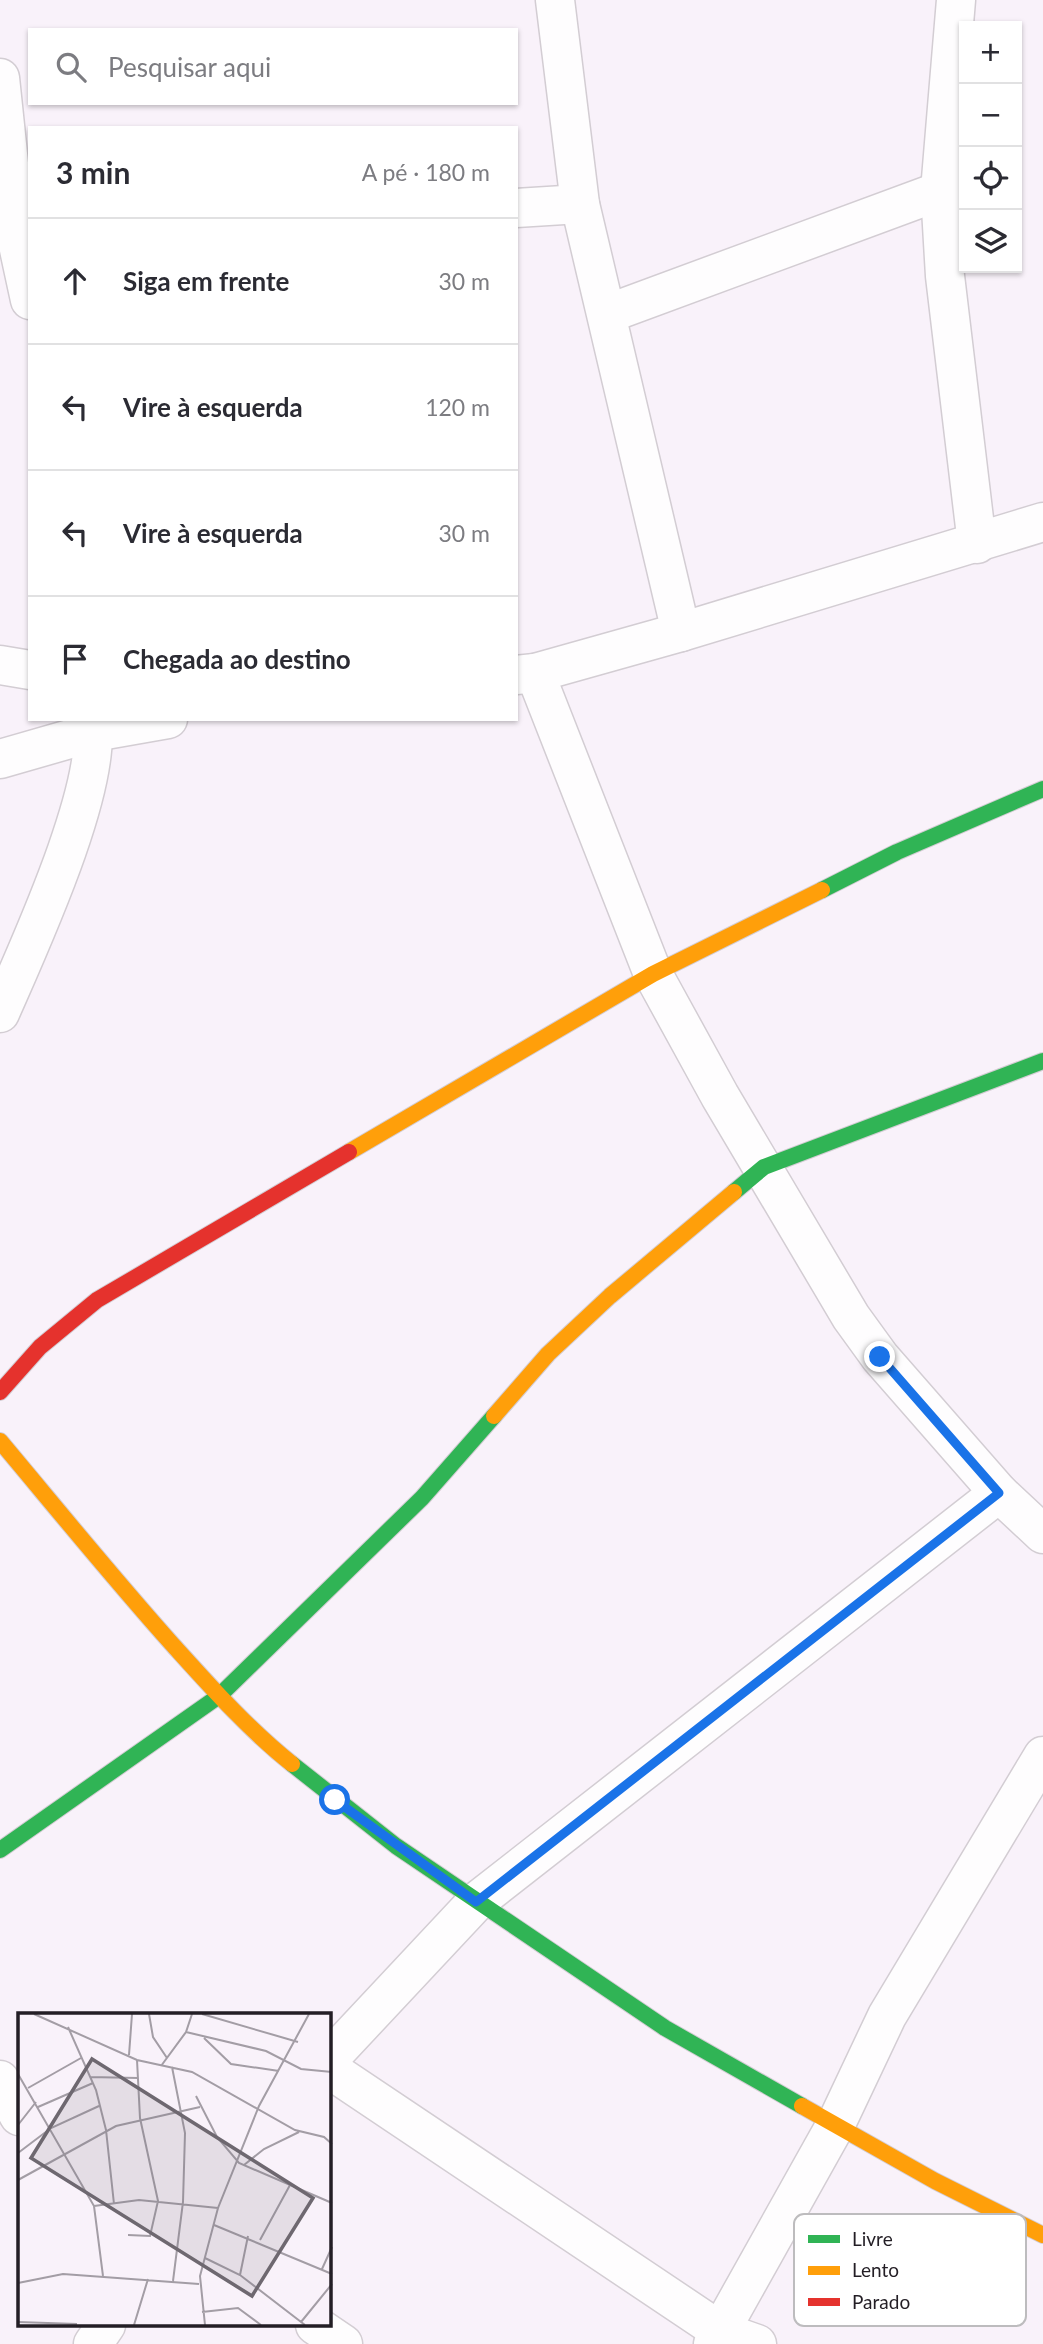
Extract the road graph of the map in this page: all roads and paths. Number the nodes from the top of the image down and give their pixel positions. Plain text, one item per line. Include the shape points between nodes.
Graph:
1 (555, 0) edge
2 (956, 0) edge
3 (0, 78) edge
4 (940, 191) junction
5 (580, 204) junction
6 (518, 208) edge
7 (23, 239) edge
8 (28, 283) edge
9 (607, 314) junction
10 (1043, 522) edge
11 (976, 544) junction
12 (681, 632) junction
13 (0, 665) edge
14 (28, 670) edge
15 (526, 674) edge
16 (147, 721) edge
17 (93, 726) edge
18 (0, 759) edge
19 (1043, 789) edge
20 (653, 974) junction
21 (0, 1013) edge
22 (1043, 1061) edge
23 (764, 1167) junction
24 (0, 1392) edge
25 (0, 1441) edge
26 (999, 1493) junction
27 (1043, 1534) edge
28 (219, 1696) junction
29 (1043, 1756) edge
30 (0, 1850) edge
31 (476, 1902) junction
32 (331, 2057) edge
33 (331, 2070) edge
34 (0, 2080) edge
35 (18, 2114) edge
36 (835, 2126) junction
37 (1003, 2214) edge
38 (1026, 2226) edge
39 (1043, 2235) edge
40 (105, 2326) edge
41 (316, 2326) edge
42 (717, 2337) edge
43 (93, 2344) edge
44 (342, 2344) edge
45 (757, 2344) edge

1 - 5 street
2 - 4 street
3 - 7 street
4 - 9 street
4 - 11 street via 945,276
5 - 6 street
5 - 9 street
7 - 8 street
9 - 12 street
10 - 11 street
11 - 12 street
12 - 15 street
13 - 14 street
15 - 20 street
16 - 17 street
17 - 18 street
17 - 21 street via 82,801 45,911
19 - 20 street via 897,852
20 - 23 street
20 - 24 street via 115,1287 70,1317 37,1347
22 - 23 street
23 - 26 street via 851,1317 880,1357
23 - 28 street via 548,1354 422,1498
25 - 28 street
26 - 27 street
26 - 31 street
28 - 30 street
28 - 31 street via 262,1740 335,1800
29 - 36 street via 887,2017
31 - 32 street
31 - 36 street via 666,2028
33 - 42 street
34 - 35 street
36 - 37 street
36 - 42 street
38 - 39 street
40 - 43 street
41 - 44 street
42 - 45 street

